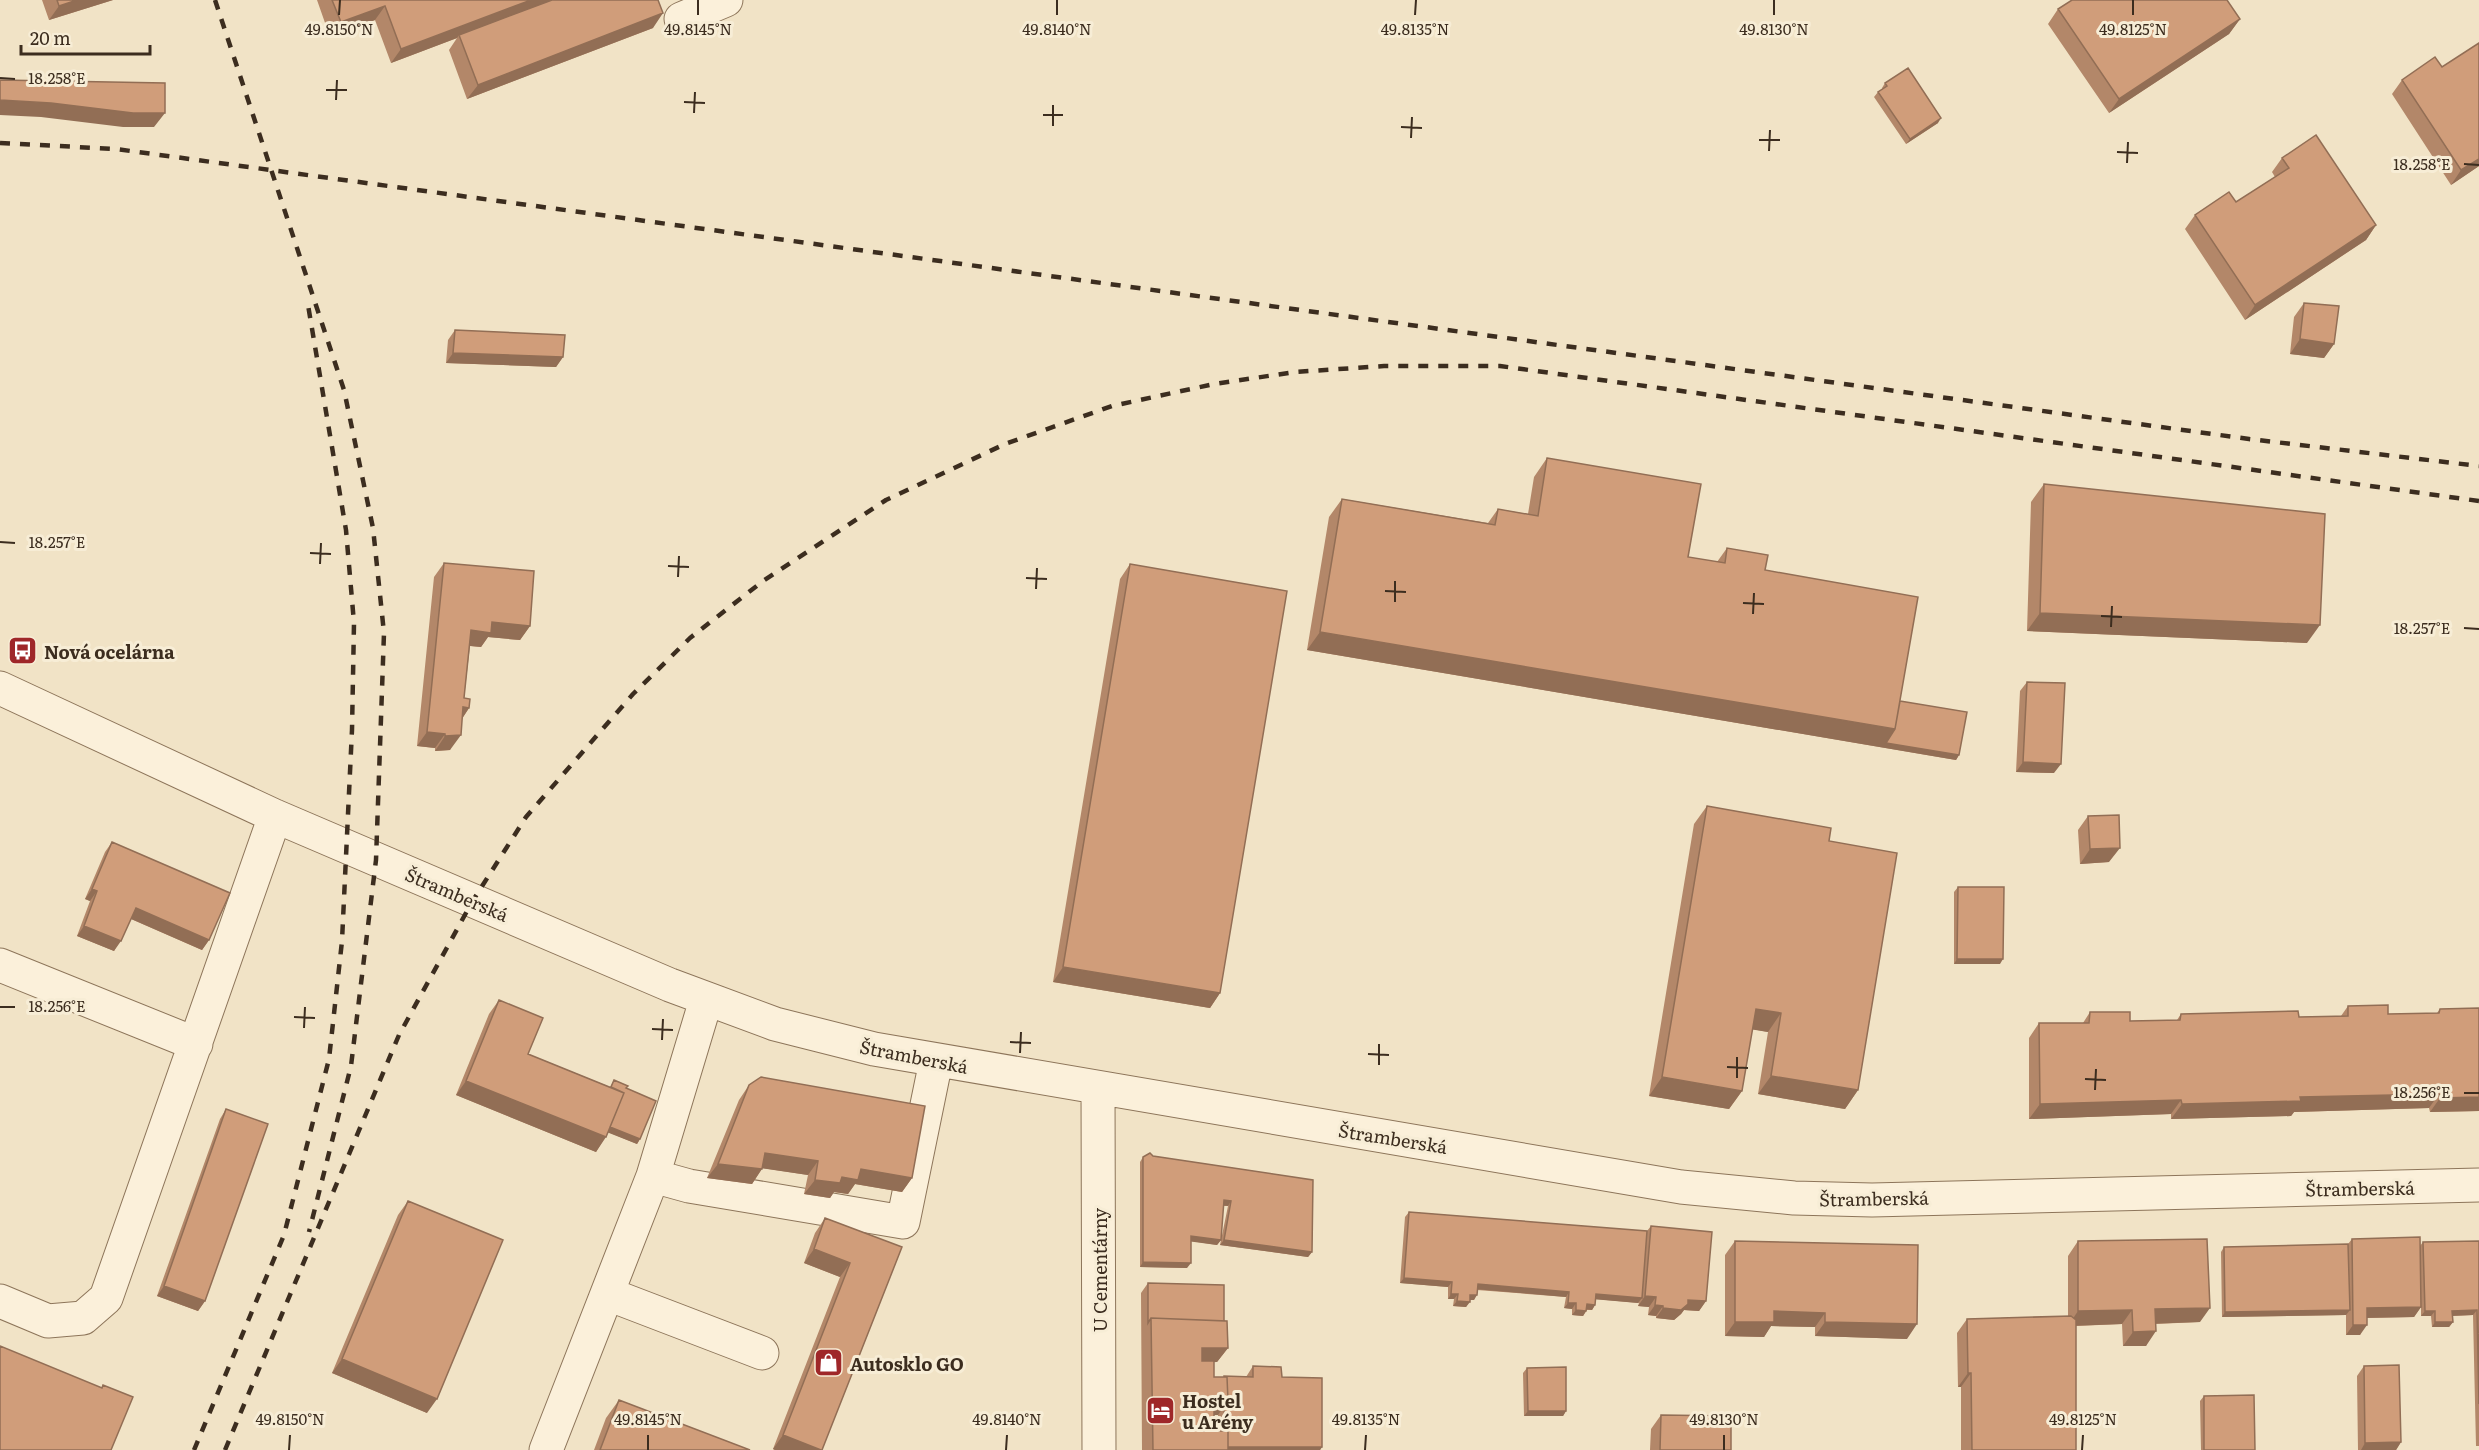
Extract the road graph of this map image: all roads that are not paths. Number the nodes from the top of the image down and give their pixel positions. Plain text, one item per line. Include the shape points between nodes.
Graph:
1 (726, 0) edge
2 (681, 19) dead end
3 (0, 688) edge
4 (275, 816) junction
5 (0, 965) edge
6 (706, 1000) junction
7 (196, 1044) junction
8 (936, 1061) junction
9 (1098, 1089) junction
10 (653, 1176) junction
11 (2479, 1185) edge
12 (608, 1294) junction
13 (0, 1301) edge
14 (762, 1353) dead end
15 (546, 1450) edge
16 (1099, 1450) edge

1 - 2 street
3 - 4 street, Štramberská
4 - 6 street, Štramberská
4 - 7 street
5 - 7 street
6 - 8 street, Štramberská via 795,1029
6 - 10 street
7 - 13 street via 106,1298 83,1318 48,1321
8 - 9 street, Štramberská
8 - 10 street via 903,1222 688,1186
9 - 11 street, Štramberská via 1681,1187 1794,1198 1872,1200
9 - 16 street, U Cementárny
10 - 12 street
12 - 14 street
12 - 15 street

